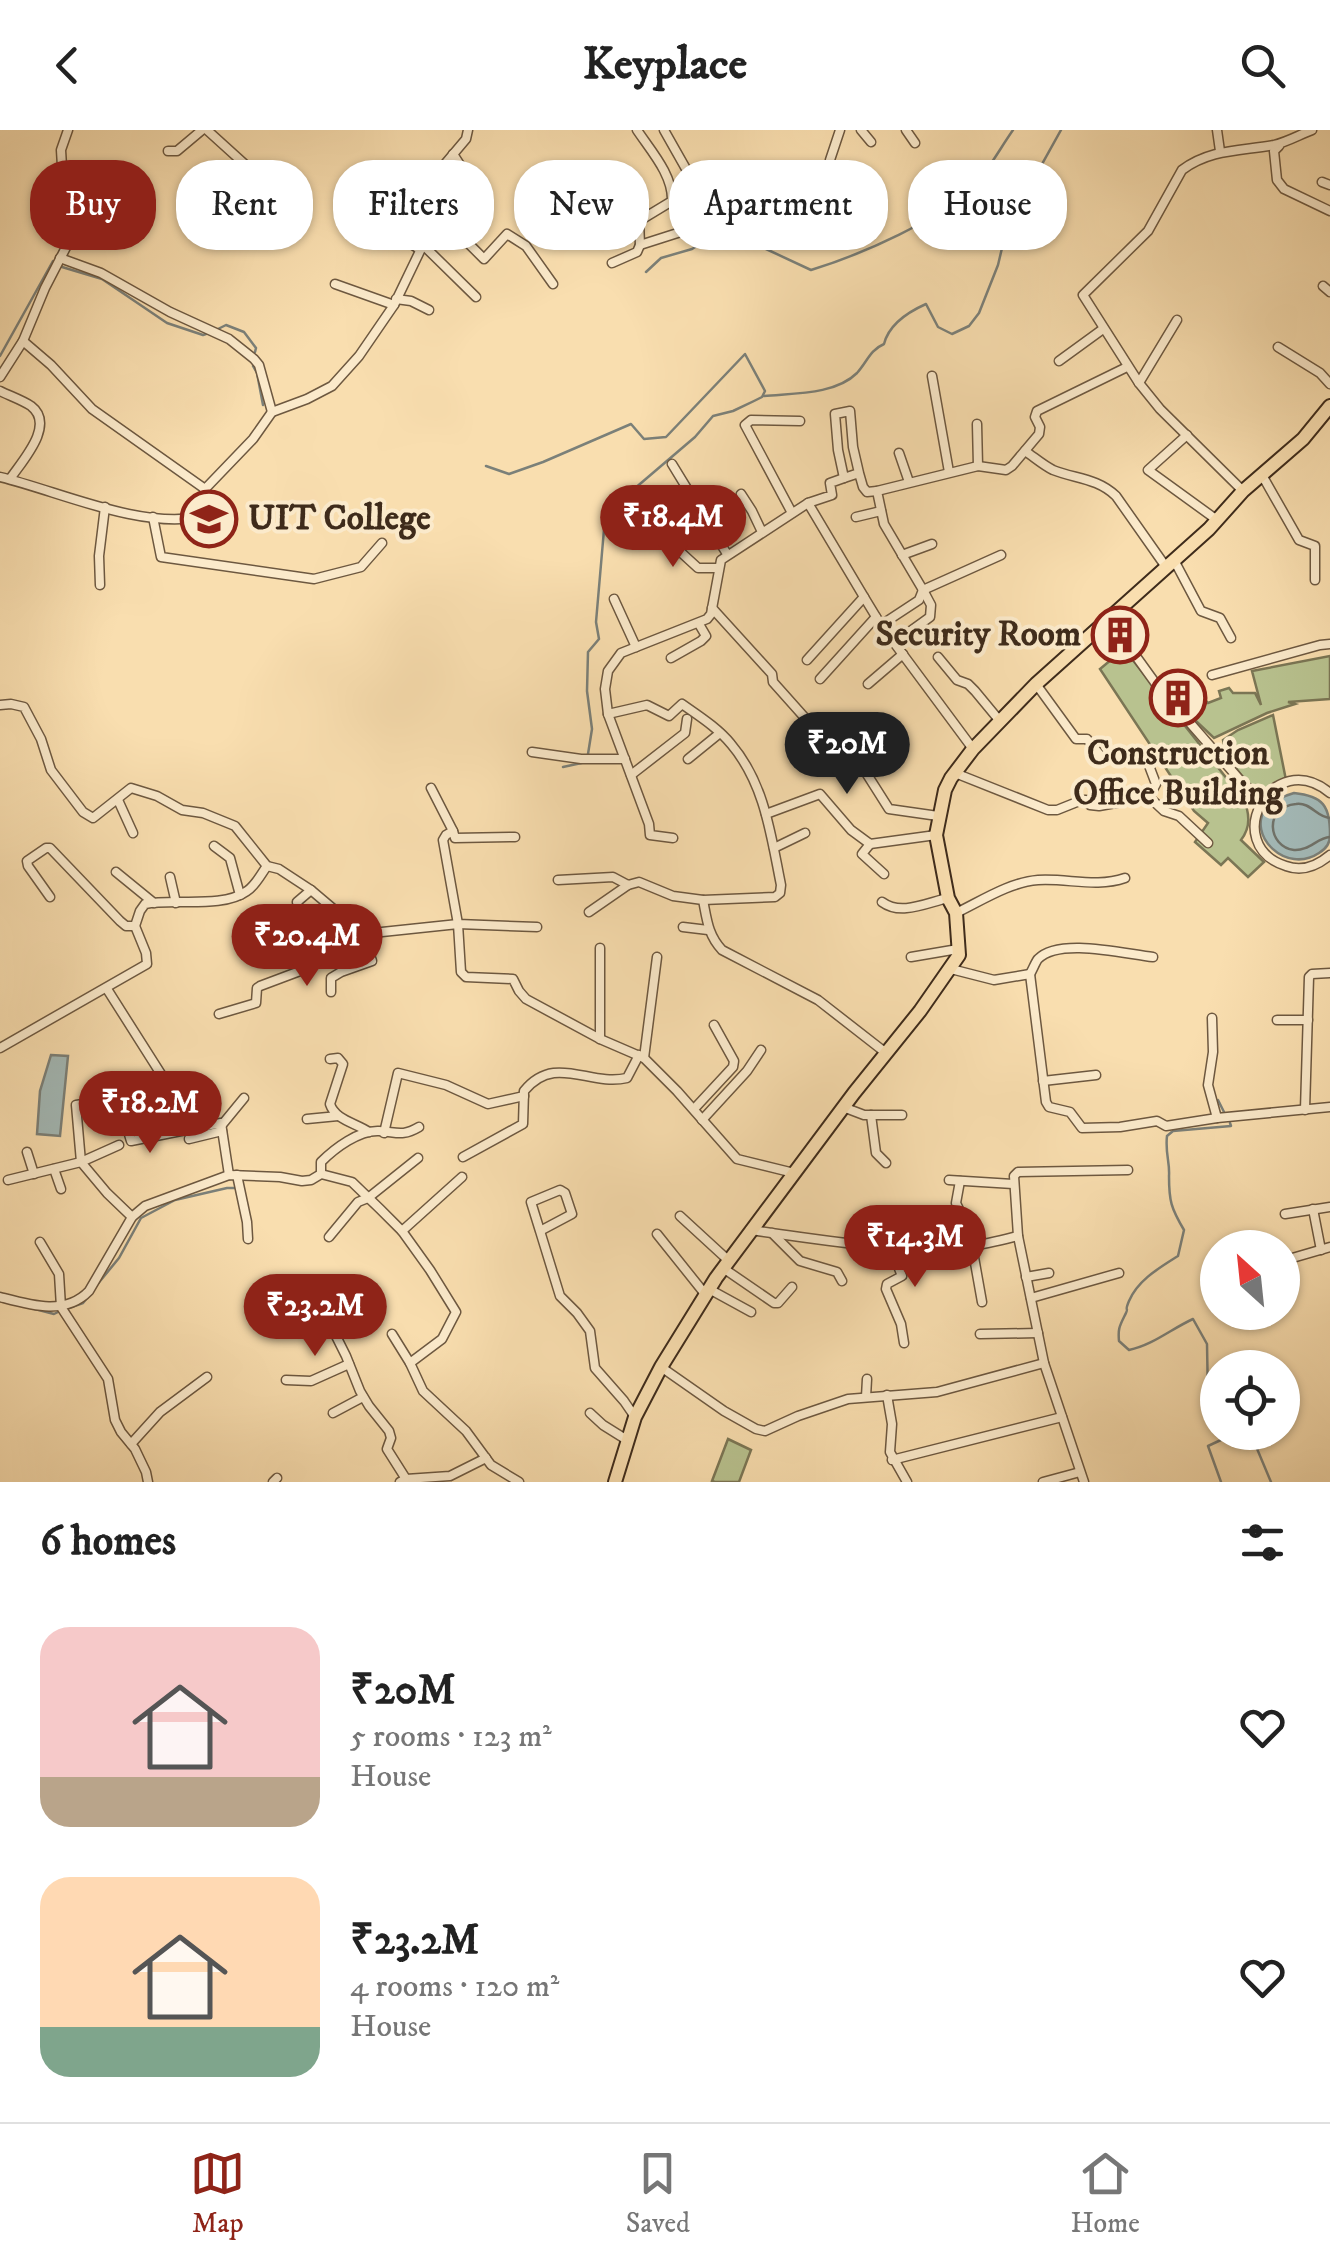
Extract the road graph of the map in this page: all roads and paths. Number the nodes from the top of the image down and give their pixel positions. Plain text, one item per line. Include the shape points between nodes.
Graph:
1 (68, 130) edge
2 (205, 130) edge
3 (637, 130) edge
4 (664, 130) edge
5 (840, 130) edge
6 (861, 130) edge
7 (906, 130) edge
8 (1216, 130) edge
9 (1312, 130) edge
10 (471, 131) edge
11 (872, 142) dead end
12 (915, 142) dead end
13 (1282, 143) junction
14 (168, 151) dead end
15 (1220, 151) junction
16 (453, 154) junction
17 (239, 160) edge
18 (448, 160) edge
19 (457, 160) edge
20 (830, 160) dead end
21 (1330, 211) edge
22 (649, 215) edge
23 (649, 242) edge
24 (419, 250) edge
25 (425, 250) edge
26 (474, 250) edge
27 (639, 250) edge
28 (60, 258) junction
29 (484, 260) junction
30 (612, 262) dead end
31 (493, 270) dead end
32 (335, 284) dead end
33 (554, 284) dead end
34 (476, 297) dead end
35 (395, 302) junction
36 (429, 310) dead end
37 (1177, 320) dead end
38 (1103, 330) junction
39 (23, 341) junction
40 (1278, 346) dead end
41 (1059, 362) dead end
42 (1127, 366) junction
43 (932, 376) dead end
44 (0, 378) edge
45 (1139, 383) junction
46 (1330, 384) edge
47 (0, 391) edge
48 (1330, 406) edge
49 (272, 412) junction
50 (800, 421) dead end
51 (977, 424) dead end
52 (1187, 435) junction
53 (1025, 450) junction
54 (899, 453) dead end
55 (672, 464) dead end
56 (978, 466) junction
57 (950, 472) junction
58 (859, 473) junction
59 (1262, 474) junction
60 (0, 476) edge
61 (844, 478) junction
62 (10, 479) junction
63 (909, 482) junction
64 (204, 488) junction
65 (877, 491) junction
66 (1243, 491) junction
67 (741, 494) dead end
68 (808, 503) junction
69 (105, 507) junction
70 (881, 511) junction
71 (792, 513) junction
72 (152, 517) junction
73 (856, 517) dead end
74 (1217, 520) junction
75 (635, 528) dead end
76 (762, 532) junction
77 (382, 543) dead end
78 (932, 544) dead end
79 (727, 554) junction
80 (902, 555) junction
81 (1001, 555) dead end
82 (1170, 564) junction
83 (718, 568) junction
84 (1315, 580) dead end
85 (100, 585) dead end
86 (923, 590) junction
87 (864, 596) junction
88 (614, 599) dead end
89 (712, 608) junction
90 (878, 621) junction
91 (1106, 621) junction
92 (699, 624) junction
93 (1231, 638) dead end
94 (894, 643) junction
95 (1330, 644) edge
96 (636, 646) junction
97 (903, 654) junction
98 (938, 657) dead end
99 (671, 658) dead end
100 (807, 660) dead end
101 (1212, 675) dead end
102 (820, 679) dead end
103 (868, 684) dead end
104 (1036, 684) junction
105 (0, 705) edge
106 (608, 714) junction
107 (669, 716) junction
108 (687, 719) junction
109 (999, 720) junction
110 (711, 726) junction
111 (720, 733) junction
112 (972, 749) junction
113 (532, 752) dead end
114 (625, 759) junction
115 (688, 759) dead end
116 (955, 773) junction
117 (631, 775) junction
118 (432, 788) dead end
119 (1330, 793) edge
120 (1149, 797) junction
121 (118, 800) junction
122 (1260, 803) junction
123 (766, 814) junction
124 (938, 816) junction
125 (454, 831) junction
126 (133, 833) dead end
127 (804, 833) dead end
128 (936, 835) junction
129 (515, 837) dead end
130 (673, 838) dead end
131 (1208, 843) dead end
132 (870, 844) junction
133 (214, 846) dead end
134 (774, 848) junction
135 (1330, 856) edge
136 (267, 866) junction
137 (116, 872) dead end
138 (884, 874) dead end
139 (170, 878) dead end
140 (1126, 878) dead end
141 (558, 880) dead end
142 (628, 885) junction
143 (311, 890) junction
144 (240, 894) junction
145 (50, 897) dead end
146 (948, 898) junction
147 (703, 900) junction
148 (154, 902) junction
149 (176, 902) junction
150 (882, 902) dead end
151 (589, 912) dead end
152 (956, 913) junction
153 (342, 916) junction
154 (458, 924) junction
155 (136, 926) junction
156 (536, 927) dead end
157 (683, 928) dead end
158 (708, 930) junction
159 (363, 934) junction
160 (304, 936) junction
161 (600, 948) dead end
162 (958, 949) junction
163 (657, 957) dead end
164 (912, 957) dead end
165 (1153, 957) dead end
166 (951, 970) junction
167 (1330, 973) edge
168 (1030, 974) junction
169 (813, 984) dead end
170 (107, 989) junction
171 (330, 992) dead end
172 (810, 996) junction
173 (219, 1014) dead end
174 (1212, 1018) dead end
175 (1276, 1020) dead end
176 (1308, 1020) junction
177 (714, 1025) dead end
178 (600, 1039) junction
179 (0, 1048) edge
180 (762, 1050) dead end
181 (886, 1053) junction
182 (641, 1057) junction
183 (330, 1059) dead end
184 (1096, 1075) dead end
185 (166, 1082) dead end
186 (1043, 1082) junction
187 (524, 1096) junction
188 (244, 1098) dead end
189 (843, 1107) junction
190 (1330, 1107) edge
191 (694, 1109) junction
192 (1304, 1110) junction
193 (902, 1115) dead end
194 (338, 1116) junction
195 (871, 1116) junction
196 (1217, 1118) junction
197 (308, 1119) dead end
198 (702, 1120) junction
199 (222, 1128) junction
200 (419, 1128) dead end
201 (369, 1132) junction
202 (384, 1133) junction
203 (189, 1139) dead end
204 (118, 1145) dead end
205 (27, 1152) dead end
206 (463, 1157) dead end
207 (418, 1158) dead end
208 (81, 1162) junction
209 (886, 1163) dead end
210 (54, 1169) junction
211 (1128, 1170) dead end
212 (34, 1174) junction
213 (322, 1174) junction
214 (794, 1174) junction
215 (233, 1175) junction
216 (462, 1177) dead end
217 (8, 1180) dead end
218 (949, 1180) dead end
219 (960, 1180) junction
220 (1013, 1184) junction
221 (62, 1189) dead end
222 (368, 1198) junction
223 (1330, 1207) edge
224 (1313, 1209) junction
225 (582, 1211) dead end
226 (572, 1214) junction
227 (1285, 1214) dead end
228 (680, 1216) dead end
229 (132, 1217) junction
230 (963, 1218) dead end
231 (750, 1230) junction
232 (402, 1231) junction
233 (540, 1231) junction
234 (772, 1233) junction
235 (657, 1234) dead end
236 (1018, 1236) junction
237 (329, 1237) dead end
238 (248, 1238) dead end
239 (40, 1242) dead end
240 (890, 1246) junction
241 (972, 1246) junction
242 (1325, 1248) edge
243 (1300, 1256) edge
244 (726, 1265) junction
245 (1049, 1273) dead end
246 (1119, 1273) dead end
247 (1026, 1277) junction
248 (842, 1281) dead end
249 (792, 1286) dead end
250 (707, 1292) junction
251 (0, 1296) edge
252 (1030, 1298) junction
253 (338, 1300) dead end
254 (982, 1302) dead end
255 (61, 1308) junction
256 (751, 1312) dead end
257 (1038, 1333) junction
258 (392, 1334) dead end
259 (980, 1334) dead end
260 (904, 1343) dead end
261 (410, 1363) junction
262 (1044, 1363) junction
263 (350, 1364) junction
264 (660, 1367) junction
265 (207, 1377) dead end
266 (867, 1379) dead end
267 (286, 1380) dead end
268 (364, 1396) junction
269 (886, 1396) junction
270 (866, 1397) junction
271 (333, 1413) dead end
272 (590, 1413) dead end
273 (635, 1417) junction
274 (1062, 1417) junction
275 (627, 1440) junction
276 (131, 1444) junction
277 (486, 1458) junction
278 (892, 1460) junction
279 (1080, 1472) junction
280 (403, 1481) edge
281 (148, 1482) edge
282 (519, 1482) edge
283 (615, 1482) edge
284 (907, 1482) edge
285 (1044, 1482) edge
286 (1084, 1482) edge

1 - 28 street via 61,150 63,183 78,219
2 - 14 street
2 - 17 street
3 - 22 street via 673,197
4 - 23 street via 694,183 692,224
5 - 20 street
6 - 11 street
7 - 12 street
8 - 15 street
9 - 13 street
10 - 16 street
13 - 15 street
13 - 21 street via 1274,151 1284,190
15 - 38 street via 1182,170 1148,231 1084,291
16 - 18 street
16 - 19 street
24 - 35 street
25 - 34 street
26 - 29 street
27 - 30 street
28 - 39 street
28 - 49 street via 230,339 259,365
29 - 31 street
29 - 33 street via 507,234 526,246
32 - 35 street
35 - 36 street
35 - 49 street via 332,386
37 - 45 street
38 - 41 street
38 - 42 street
39 - 44 street
39 - 64 street via 92,410
40 - 46 street
42 - 45 street
42 - 53 street via 1037,411 1041,431
43 - 57 street
45 - 52 street
47 - 62 street via 32,406 41,424
48 - 59 main road
49 - 64 street
50 - 71 street via 745,425
51 - 56 street
52 - 66 street
52 - 74 street via 1148,470
53 - 56 street via 1006,470
53 - 82 street via 1048,468 1108,488
54 - 63 street
55 - 79 street
56 - 57 street
57 - 63 street
58 - 61 street
58 - 61 street via 850,411 835,414
58 - 65 street via 867,492
59 - 66 main road
59 - 84 street via 1299,540 1315,546
60 - 62 street
61 - 68 street via 830,484 832,495
62 - 69 street
63 - 65 street
64 - 72 street via 199,518
65 - 70 street
66 - 74 main road
67 - 76 street
68 - 71 street
68 - 87 street
69 - 72 street
69 - 85 street
70 - 73 street
70 - 80 street
71 - 76 street
72 - 77 street via 161,557 314,579 361,567
74 - 82 main road
75 - 83 street via 662,535 698,568
76 - 79 street
78 - 80 street
79 - 83 street
80 - 86 street
81 - 86 street
82 - 91 main road
82 - 93 street via 1201,611 1220,618
83 - 89 street
86 - 90 street via 919,600
86 - 94 street via 930,617
87 - 90 street
87 - 100 street
88 - 96 street
89 - 92 street
89 - 124 street via 814,728 838,737 856,757 890,809
90 - 94 street
90 - 102 street
91 - 104 main road
91 - 122 street
92 - 96 street
92 - 99 street via 706,636
94 - 97 street
95 - 101 street
96 - 106 street via 608,671
97 - 103 street
97 - 112 street
98 - 109 street
104 - 109 main road
104 - 120 street via 1076,739 1087,739 1104,760 1145,754 1156,784
105 - 121 street via 24,708 52,770 83,812 94,818
106 - 107 street via 647,705
106 - 114 street
107 - 108 street
107 - 110 street via 682,704
108 - 110 street
108 - 117 street via 685,734
109 - 112 main road
110 - 111 street
111 - 115 street
111 - 123 street via 754,777
112 - 116 main road
113 - 114 street
114 - 117 street
116 - 120 street via 1048,810 1082,800 1100,806
116 - 124 main road
117 - 130 street via 650,835
118 - 125 street
119 - 122 street via 1311,782 1288,782
120 - 131 street
121 - 126 street
121 - 136 street via 131,788 235,826
122 - 135 street via 1254,827 1272,860 1295,868
123 - 132 street via 820,794
123 - 134 street
124 - 128 main road
125 - 129 street via 456,838
125 - 154 street via 442,840
127 - 134 street
128 - 132 street
128 - 146 main road
132 - 138 street via 862,854
133 - 144 street via 230,858
134 - 147 street via 780,893 775,897
136 - 143 street
136 - 144 street
137 - 148 street
139 - 149 street
140 - 152 street via 1087,884 1036,880
141 - 142 street via 613,877
142 - 147 street via 639,882
142 - 151 street
143 - 153 street
143 - 160 street via 297,902
144 - 149 street
145 - 155 street via 28,866 46,848 126,926
146 - 150 street via 892,909
146 - 152 main road
147 - 158 street
148 - 149 street
148 - 155 street via 140,911
152 - 162 main road
153 - 159 street
153 - 160 street
154 - 156 street
154 - 159 street
154 - 178 street via 466,977 513,979 526,999
155 - 170 street via 147,964
157 - 158 street
158 - 172 street via 722,950
159 - 171 street via 372,961 331,978
160 - 173 street via 308,968 260,986 256,1003
161 - 178 street
162 - 164 street
162 - 166 main road
163 - 182 street
165 - 168 street via 1070,946 1037,960
166 - 168 street via 994,980
166 - 181 main road
167 - 176 street via 1310,975
168 - 186 street
169 - 172 street
170 - 179 street
170 - 185 street
172 - 181 street
174 - 196 street via 1208,1085
175 - 176 street
176 - 192 street
177 - 191 street via 734,1062
178 - 182 street
180 - 198 street
181 - 189 main road
182 - 187 street via 626,1078 556,1072 534,1080
182 - 191 street
183 - 194 street via 343,1064 330,1104
184 - 186 street
186 - 196 street via 1046,1102 1070,1112 1082,1128
187 - 202 street via 488,1104 398,1073
187 - 206 street via 523,1124
188 - 199 street
189 - 195 street
189 - 214 main road
190 - 192 street
191 - 198 street
192 - 196 street
193 - 195 street
194 - 197 street
194 - 201 street
195 - 209 street via 876,1153
198 - 214 street via 737,1159
199 - 203 street
199 - 208 street via 219,1123 131,1140 125,1122 113,1119 104,1100 76,1105
199 - 215 street
200 - 202 street
201 - 202 street
201 - 213 street via 331,1152
204 - 208 street
205 - 212 street
207 - 222 street
208 - 210 street
208 - 229 street
210 - 212 street
210 - 221 street
211 - 220 street via 1018,1172
212 - 217 street
213 - 215 street via 312,1180
213 - 222 street via 352,1182
214 - 231 main road
215 - 229 street via 145,1206
215 - 238 street
216 - 232 street
218 - 219 street
219 - 220 street
219 - 230 street via 956,1203
220 - 236 street
222 - 232 street
222 - 237 street
223 - 224 street
224 - 227 street
224 - 242 street
225 - 226 street
226 - 233 street
226 - 233 street via 560,1190 540,1197 531,1202
228 - 244 street
229 - 255 street via 89,1291
231 - 234 street
231 - 244 main road
232 - 261 street via 456,1312 442,1339
233 - 273 street via 560,1296 590,1332 595,1368
234 - 240 street
234 - 248 street via 800,1262 837,1272
235 - 250 street
236 - 241 street
236 - 247 street
239 - 255 street via 59,1274
240 - 241 street
240 - 260 street via 902,1276 886,1290
241 - 254 street
242 - 243 street
244 - 249 street via 774,1303
244 - 250 main road
245 - 247 street
246 - 252 street
247 - 252 street
250 - 256 street
250 - 264 main road
251 - 255 street
252 - 257 street
253 - 263 street via 326,1316
255 - 276 street via 103,1369 114,1420
257 - 259 street
257 - 262 street
258 - 261 street
261 - 277 street via 423,1392
262 - 269 street via 936,1392
262 - 274 street
263 - 267 street via 311,1381
263 - 268 street
264 - 270 street via 756,1430
264 - 273 main road
265 - 276 street
266 - 270 street
268 - 271 street
268 - 280 street via 389,1432 387,1449
269 - 270 street
269 - 278 street
272 - 275 street
273 - 275 main road
274 - 278 street
274 - 279 street
275 - 283 main road
276 - 281 street
277 - 280 street via 450,1476
277 - 282 street
278 - 284 street
279 - 285 street
279 - 286 street

